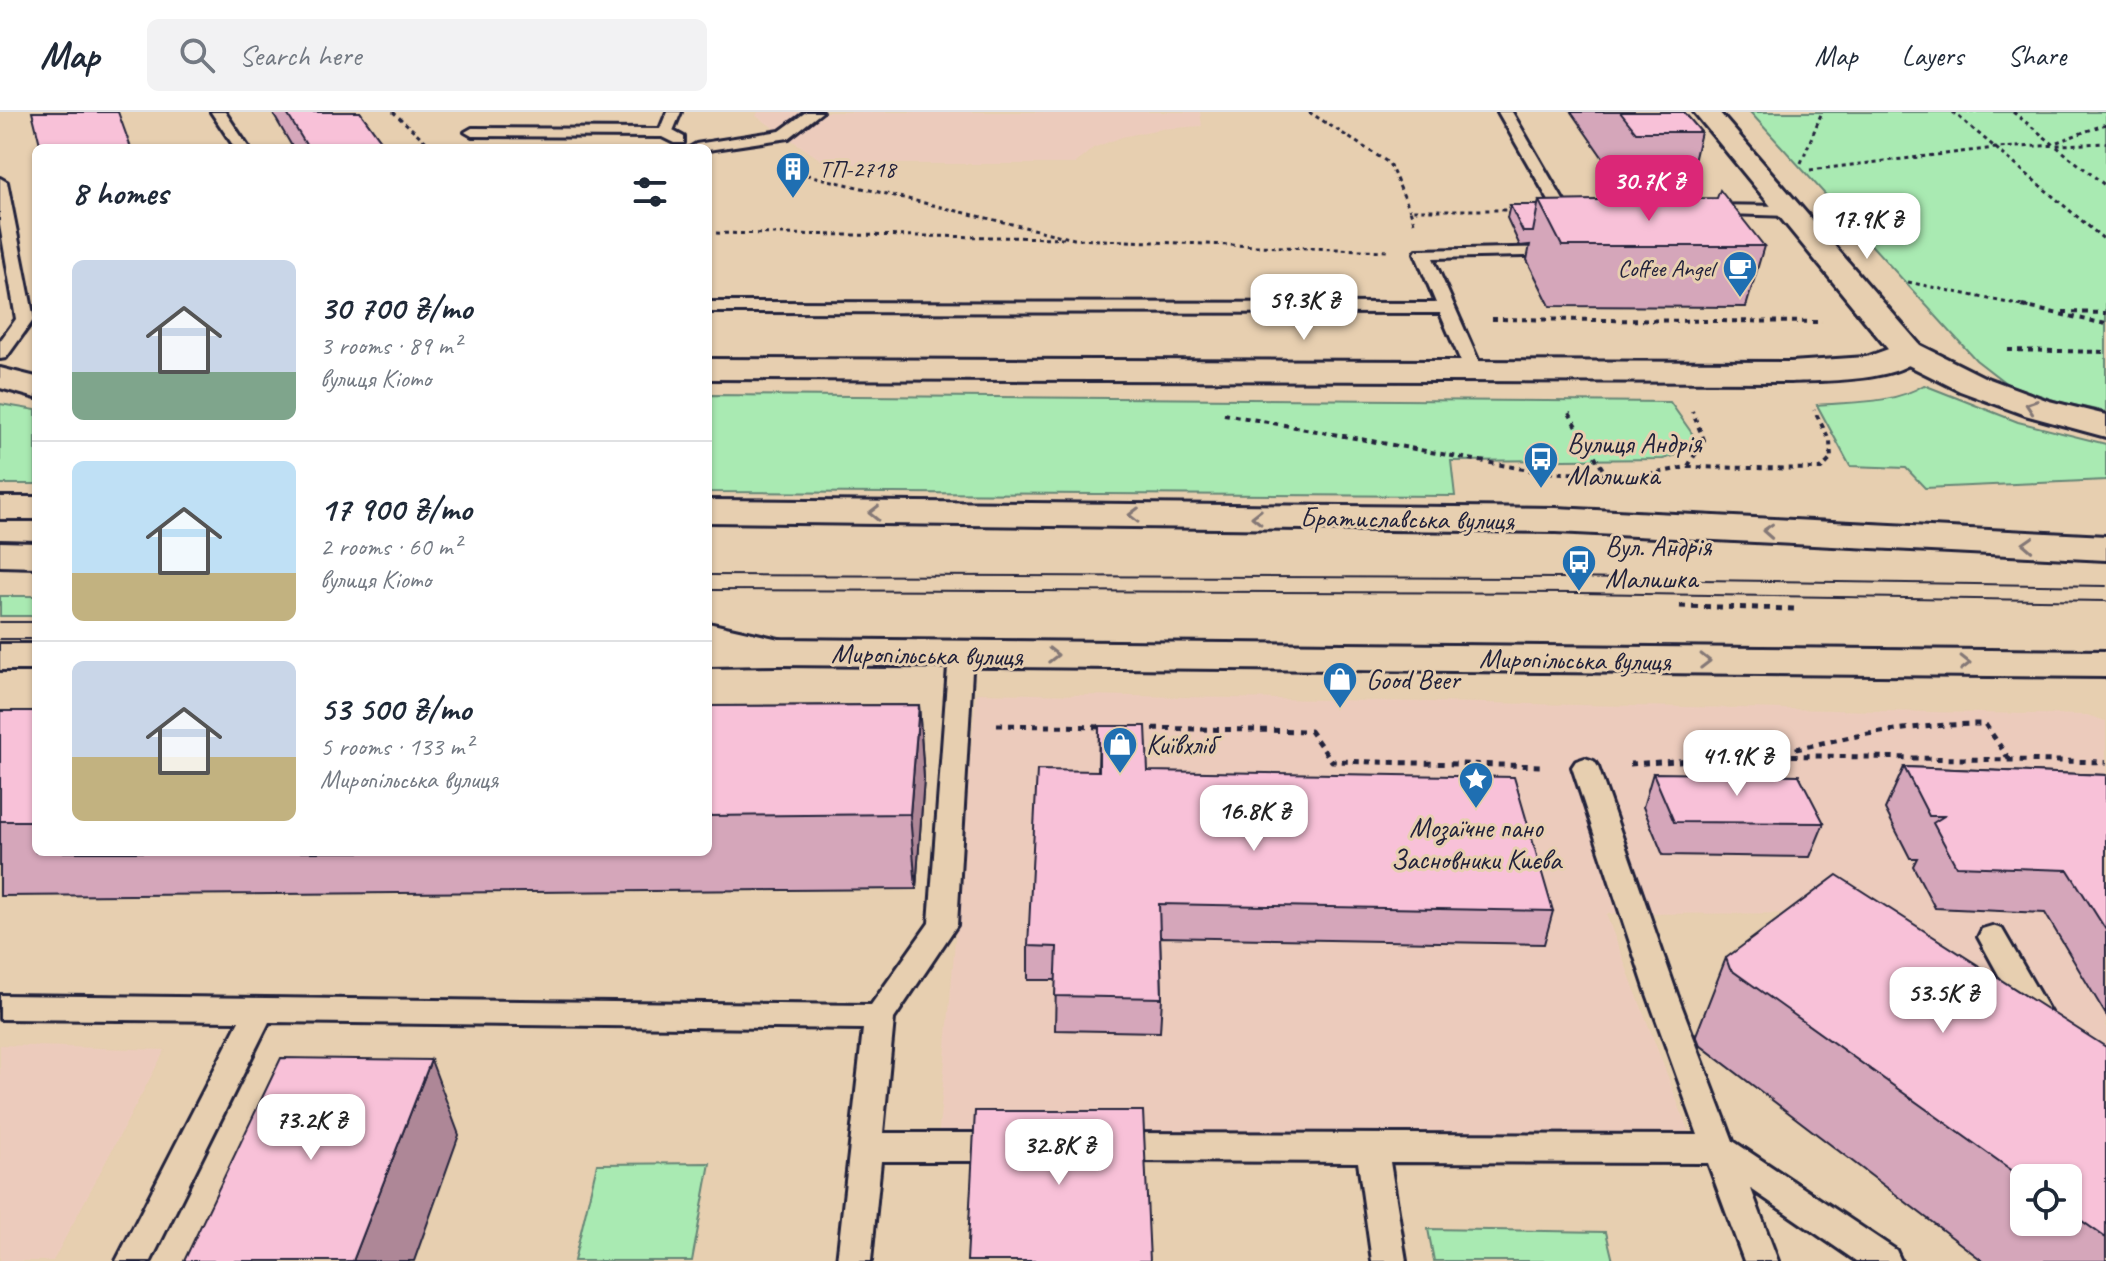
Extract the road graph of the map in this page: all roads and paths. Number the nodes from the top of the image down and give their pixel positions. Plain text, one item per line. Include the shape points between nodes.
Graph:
1 (218, 112) edge
2 (393, 112) edge
3 (674, 112) edge
4 (815, 112) edge
5 (1309, 112) edge
6 (1505, 112) edge
7 (1706, 112) edge
8 (1822, 112) edge
9 (1953, 112) edge
10 (2013, 112) edge
11 (2106, 124) edge
12 (472, 132) dead end
13 (665, 133) junction
14 (2052, 143) junction
15 (2106, 143) edge
16 (239, 144) edge
17 (429, 144) edge
18 (688, 144) edge
19 (712, 146) edge
20 (1995, 148) junction
21 (784, 169) dead end
22 (0, 182) edge
23 (2106, 186) edge
24 (1410, 210) dead end
25 (1592, 210) edge
26 (1686, 210) edge
27 (1789, 211) junction
28 (712, 233) edge
29 (2097, 233) junction
30 (2106, 233) edge
31 (1074, 239) junction
32 (2106, 241) edge
33 (1574, 252) edge
34 (1423, 253) junction
35 (1895, 279) dead end
36 (712, 307) edge
37 (2054, 312) junction
38 (1449, 313) junction
39 (2106, 313) edge
40 (30, 318) edge
41 (1822, 322) dead end
42 (2106, 324) edge
43 (2003, 350) dead end
44 (1908, 352) junction
45 (2106, 352) edge
46 (0, 354) edge
47 (712, 369) edge
48 (0, 370) edge
49 (32, 370) edge
50 (1474, 371) junction
51 (0, 378) edge
52 (32, 387) edge
53 (1687, 397) dead end
54 (1808, 398) dead end
55 (1568, 410) dead end
56 (2106, 426) edge
57 (1605, 474) dead end
58 (0, 508) edge
59 (32, 508) edge
60 (712, 511) edge
61 (2106, 548) edge
62 (0, 554) edge
63 (32, 555) edge
64 (1680, 606) dead end
65 (1796, 609) dead end
66 (712, 637) edge
67 (779, 652) junction
68 (712, 653) edge
69 (961, 654) junction
70 (0, 657) edge
71 (32, 657) edge
72 (2106, 664) edge
73 (955, 725) junction
74 (1109, 728) edge
75 (1140, 728) edge
76 (1773, 755) junction
77 (2009, 759) junction
78 (2106, 762) edge
79 (1585, 767) junction
80 (1992, 937) dead end
81 (0, 1007) edge
82 (259, 1012) junction
83 (879, 1017) junction
84 (2051, 1043) edge
85 (866, 1147) junction
86 (1040, 1147) edge
87 (1087, 1147) edge
88 (1372, 1148) junction
89 (1719, 1149) junction
90 (133, 1261) edge
91 (854, 1261) edge
92 (1389, 1261) edge
93 (1761, 1261) edge
94 (1884, 1261) edge

1 - 16 lane
2 - 17 path
3 - 13 lane
4 - 19 lane via 784,135
5 - 24 path via 1389,163
6 - 25 lane via 1561,210
7 - 27 main road
8 - 20 path via 1798,172
9 - 20 path
10 - 14 path
11 - 14 path
12 - 13 lane
13 - 18 lane
14 - 15 path
14 - 20 path
14 - 23 path
20 - 29 path
21 - 31 path
22 - 40 lane
26 - 27 lane
27 - 44 main road
28 - 31 path
29 - 30 path
29 - 32 path
31 - 34 path
33 - 34 lane
34 - 38 lane
35 - 37 path
36 - 38 lane
37 - 39 path
37 - 42 path
38 - 41 path
38 - 50 lane
40 - 46 lane
43 - 45 path
44 - 50 main road via 1871,367 1805,371
56 -> 44 main road via 2011,399
47 - 50 main road
48 - 49 main road
51 - 52 main road
53 - 54 path via 1704,440 1687,467 1821,469 1831,459 1830,441
55 - 57 path
58 - 59 main road
61 -> 60 main road, Братиславська вулиця via 1556,520
62 - 63 main road
64 - 65 path
66 - 67 main road
67 - 68 main road, Миропільська вулиця
67 - 69 main road, Миропільська вулиця
69 -> 72 main road, Миропільська вулиця
69 - 73 lane
70 - 71 main road
73 - 74 path
73 - 83 lane via 943,925
75 - 79 path via 1310,731 1332,761
76 - 77 path
76 - 77 path via 1851,733 1941,723 1985,724
76 - 79 path
77 - 78 path
79 - 89 lane
80 - 84 lane
81 - 82 lane
82 - 83 lane
82 - 90 lane
83 - 85 lane
85 - 86 lane
85 - 91 lane
87 - 88 lane
88 - 89 lane
88 - 92 lane
89 - 93 lane
89 - 94 lane

